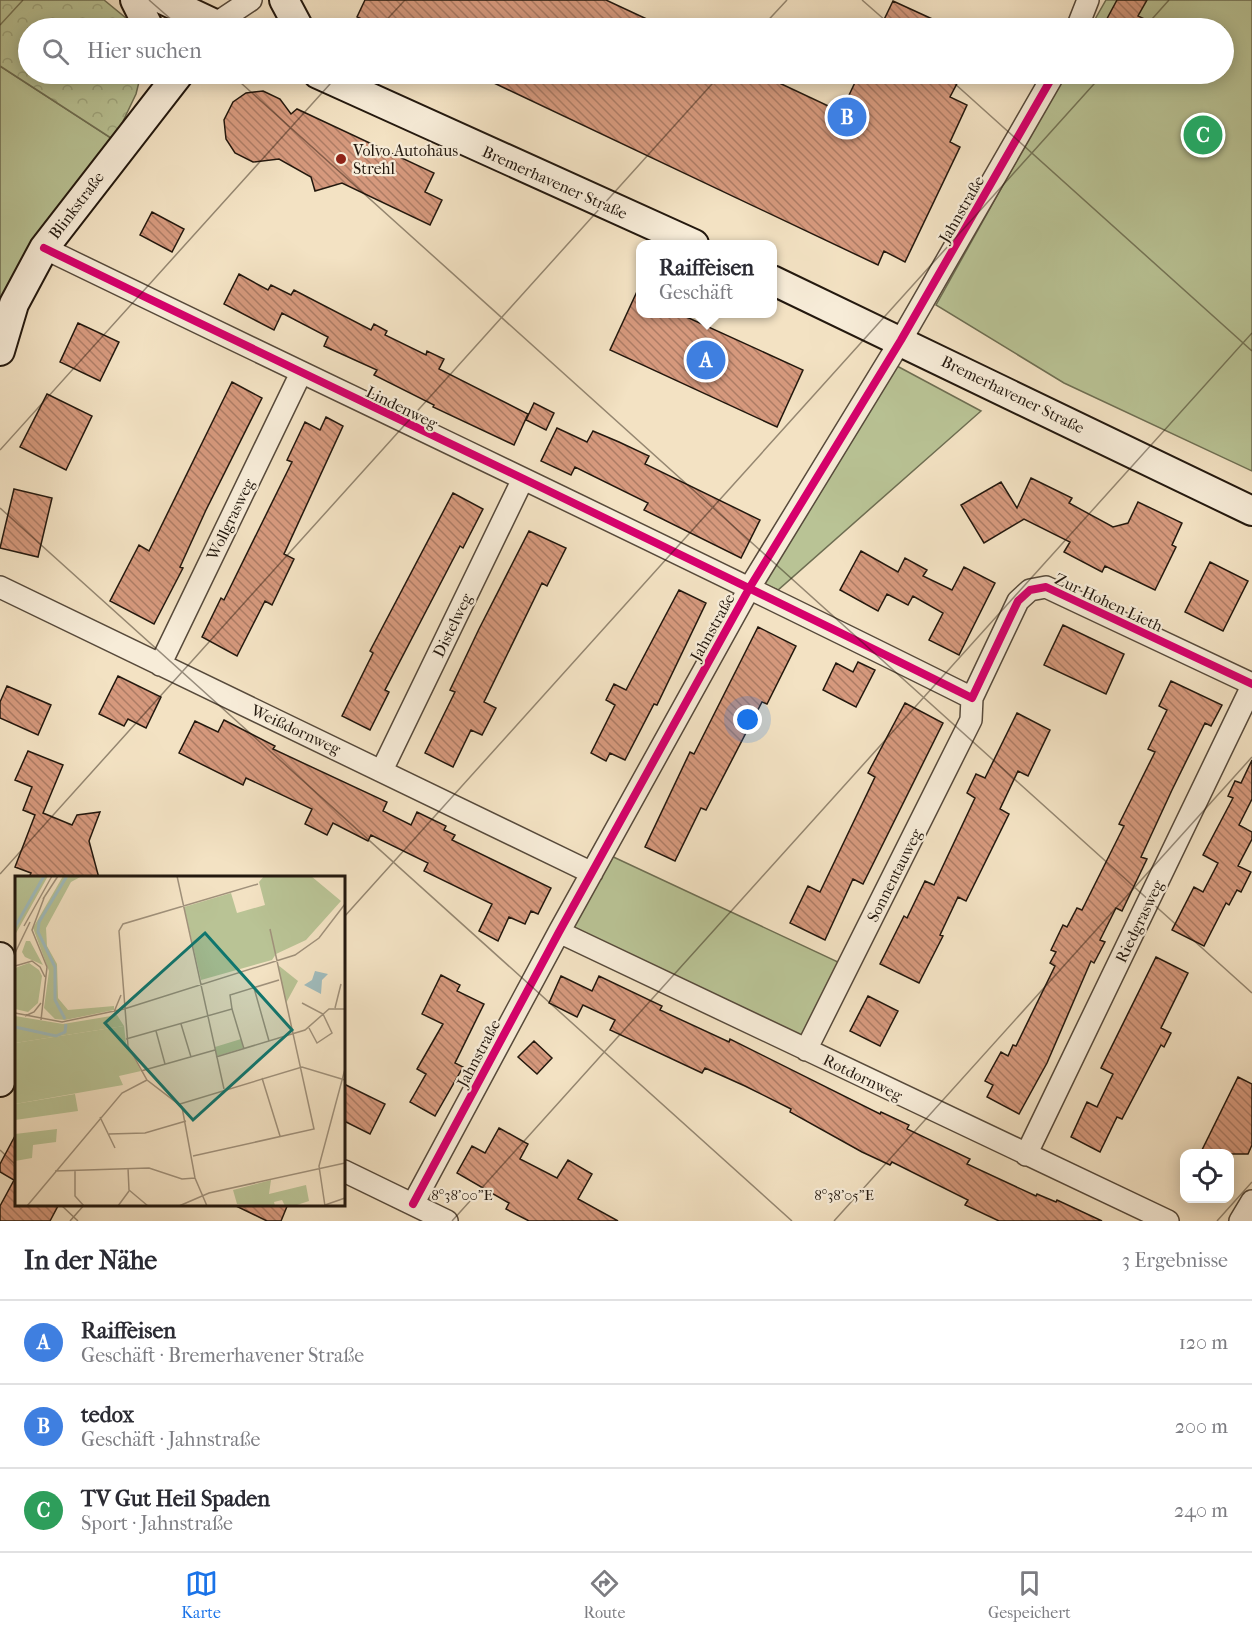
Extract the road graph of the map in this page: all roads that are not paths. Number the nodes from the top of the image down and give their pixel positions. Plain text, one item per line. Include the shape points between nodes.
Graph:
1 (135, 0) edge
2 (164, 0) edge
3 (251, 0) edge
4 (284, 0) edge
5 (1088, 0) edge
6 (143, 18) edge
7 (214, 18) edge
8 (222, 18) edge
9 (294, 18) edge
10 (1081, 18) edge
11 (154, 84) edge
12 (171, 84) edge
13 (344, 84) edge
14 (1048, 84) edge
15 (151, 108) junction
16 (685, 240) edge
17 (44, 248) junction
18 (777, 282) edge
19 (901, 340) junction
20 (0, 351) edge
21 (301, 373) junction
22 (522, 481) junction
23 (1252, 511) edge
24 (0, 587) edge
25 (750, 587) junction
26 (160, 665) junction
27 (1252, 685) edge
28 (972, 698) junction
29 (382, 770) junction
30 (592, 873) junction
31 (559, 932) junction
32 (0, 957) edge
33 (15, 1035) edge
34 (807, 1050) junction
35 (0, 1082) edge
36 (1026, 1155) junction
37 (345, 1171) edge
38 (1252, 1201) edge
39 (413, 1204) junction
40 (447, 1221) edge
41 (1168, 1221) edge
42 (1240, 1221) edge

1 - 6 street
2 - 7 street
3 - 8 street
4 - 9 street
5 - 10 street
11 - 15 street
12 - 15 street, Blinkstraße
13 - 16 street, Bremerhavener Straße
14 - 19 street, Jahnstraße
15 - 17 street, Blinkstraße
17 - 20 street, Blinkstraße via 14,304
17 - 21 street, Lindenweg
18 - 19 street, Bremerhavener Straße
19 - 23 street, Bremerhavener Straße
19 - 25 street, Jahnstraße
21 - 22 street, Lindenweg
21 - 26 street, Wollgrasweg
22 - 25 street, Lindenweg
22 - 29 street, Distelweg
24 - 26 street, Weißdornweg
25 - 28 street
25 - 30 street, Jahnstraße
26 - 29 street, Weißdornweg
27 - 28 street, Zur Hohen Lieth via 1046,587 1030,590 1018,601
27 - 36 street, Riedgrasweg
28 - 34 street, Sonnentauweg via 971,720
29 - 30 street, Weißdornweg
30 - 31 street, Jahnstraße
31 - 34 street, Rotdornweg
31 - 39 street, Jahnstraße
32 - 33 street
33 - 35 street
34 - 36 street, Rotdornweg
36 - 41 street, Rotdornweg
37 - 39 street
38 - 42 street
39 - 40 street

